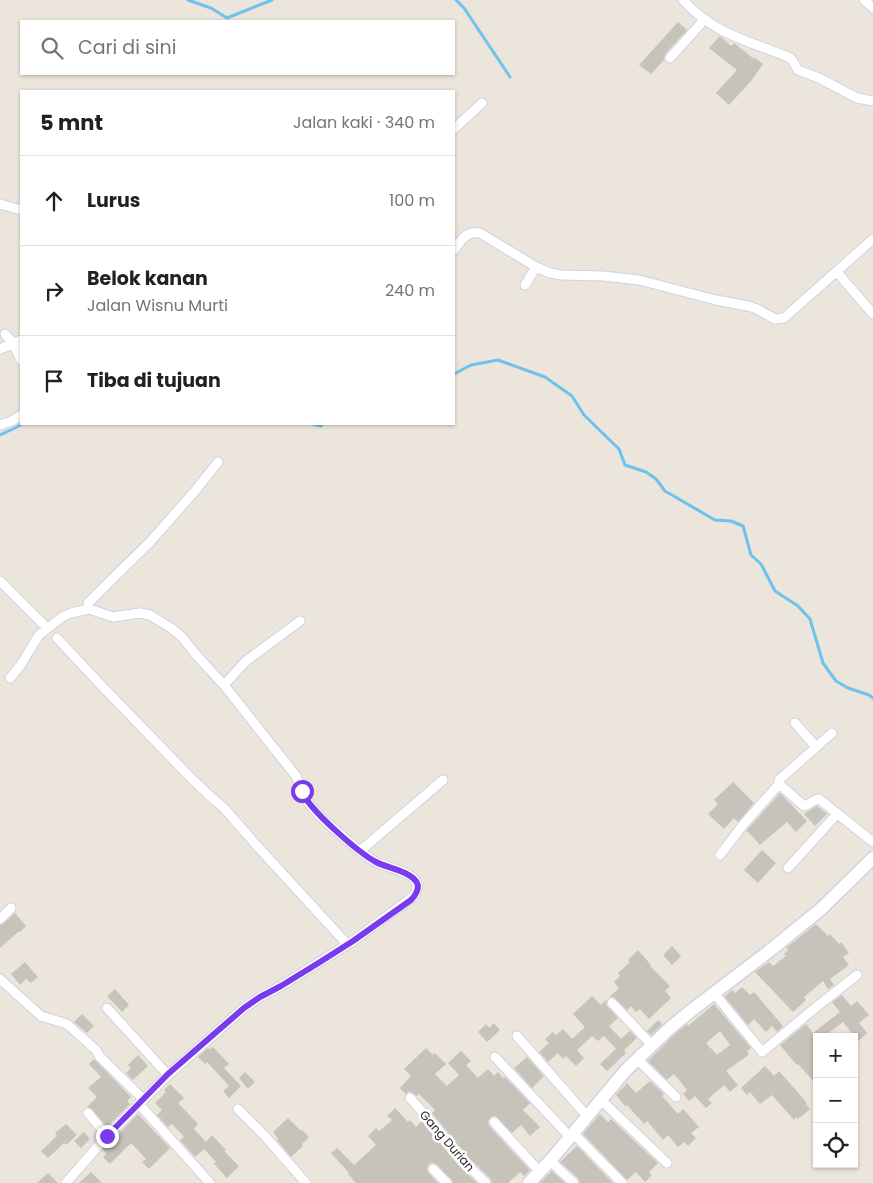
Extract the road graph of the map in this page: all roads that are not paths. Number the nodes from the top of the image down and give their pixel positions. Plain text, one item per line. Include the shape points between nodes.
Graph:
1 (683, 0) edge
2 (864, 0) edge
3 (873, 8) edge
4 (704, 20) junction
5 (670, 58) dead end
6 (873, 102) edge
7 (482, 103) dead end
8 (455, 128) edge
9 (0, 204) edge
10 (20, 210) edge
11 (873, 239) edge
12 (455, 249) edge
13 (536, 267) junction
14 (837, 272) junction
15 (525, 285) dead end
16 (873, 314) edge
17 (5, 334) dead end
18 (17, 342) edge
19 (0, 349) edge
20 (20, 356) edge
21 (20, 416) edge
22 (0, 425) edge
23 (218, 462) dead end
24 (0, 581) edge
25 (89, 609) junction
26 (300, 621) dead end
27 (47, 628) junction
28 (57, 638) dead end
29 (10, 678) dead end
30 (224, 685) junction
31 (795, 724) dead end
32 (832, 733) dead end
33 (816, 747) junction
34 (443, 780) dead end
35 (779, 784) junction
36 (836, 814) junction
37 (873, 842) edge
38 (360, 851) junction
39 (720, 855) dead end
40 (873, 858) edge
41 (788, 868) dead end
42 (11, 908) dead end
43 (0, 919) edge
44 (347, 944) junction
45 (857, 975) dead end
46 (0, 979) edge
47 (714, 993) junction
48 (612, 1003) dead end
49 (107, 1008) dead end
50 (517, 1036) dead end
51 (652, 1045) junction
52 (495, 1057) dead end
53 (637, 1060) junction
54 (168, 1074) junction
55 (676, 1097) dead end
56 (410, 1098) dead end
57 (600, 1100) junction
58 (141, 1102) junction
59 (238, 1109) dead end
60 (88, 1113) dead end
61 (587, 1116) junction
62 (494, 1122) dead end
63 (571, 1135) junction
64 (107, 1136) junction
65 (550, 1161) junction
66 (667, 1162) dead end
67 (433, 1170) dead end
68 (540, 1172) junction
69 (66, 1183) edge
70 (210, 1183) edge
71 (306, 1183) edge
72 (447, 1183) edge
73 (486, 1183) edge
74 (529, 1183) edge
75 (574, 1183) edge
76 (622, 1183) edge

1 - 4 street
2 - 3 street
4 - 5 street
4 - 6 street via 739,39 790,58 798,70
7 - 8 street
9 - 10 street
11 - 14 street
12 - 13 street via 467,234 477,232
13 - 14 street via 554,274 639,280 748,306 775,319 784,318
13 - 15 street
14 - 16 street
17 - 18 street
18 - 19 street
18 - 20 street
21 - 22 street
23 - 25 street via 150,542 88,603
24 - 27 street
25 - 27 street via 62,617
25 - 30 street via 113,617 140,613 150,615 182,637
26 - 30 street via 246,661
27 - 29 street
28 - 44 street via 190,777 224,808
30 - 38 street via 296,776 310,804
31 - 33 street
32 - 33 street
33 - 35 street via 779,780
34 - 38 street
35 - 36 street via 802,805 807,806 818,799
35 - 39 street
36 - 37 street
36 - 41 street
38 - 44 street via 379,864 406,873 418,885 411,900
40 - 47 street via 821,909
42 - 43 street
44 - 54 street via 252,1002
45 - 47 street via 762,1052
46 - 58 street via 40,1016 68,1025 96,1050
47 - 51 street
48 - 51 street
49 - 54 street
50 - 61 street
51 - 53 street
52 - 63 street
53 - 55 street
53 - 57 street
54 - 58 street
56 - 73 street, Gang Durian
57 - 61 street
57 - 66 street
58 - 64 street
58 - 70 street
59 - 71 street
60 - 64 street
61 - 63 street
62 - 68 street
63 - 65 street
63 - 76 street
64 - 69 street
65 - 68 street
65 - 75 street
67 - 72 street
68 - 74 street

